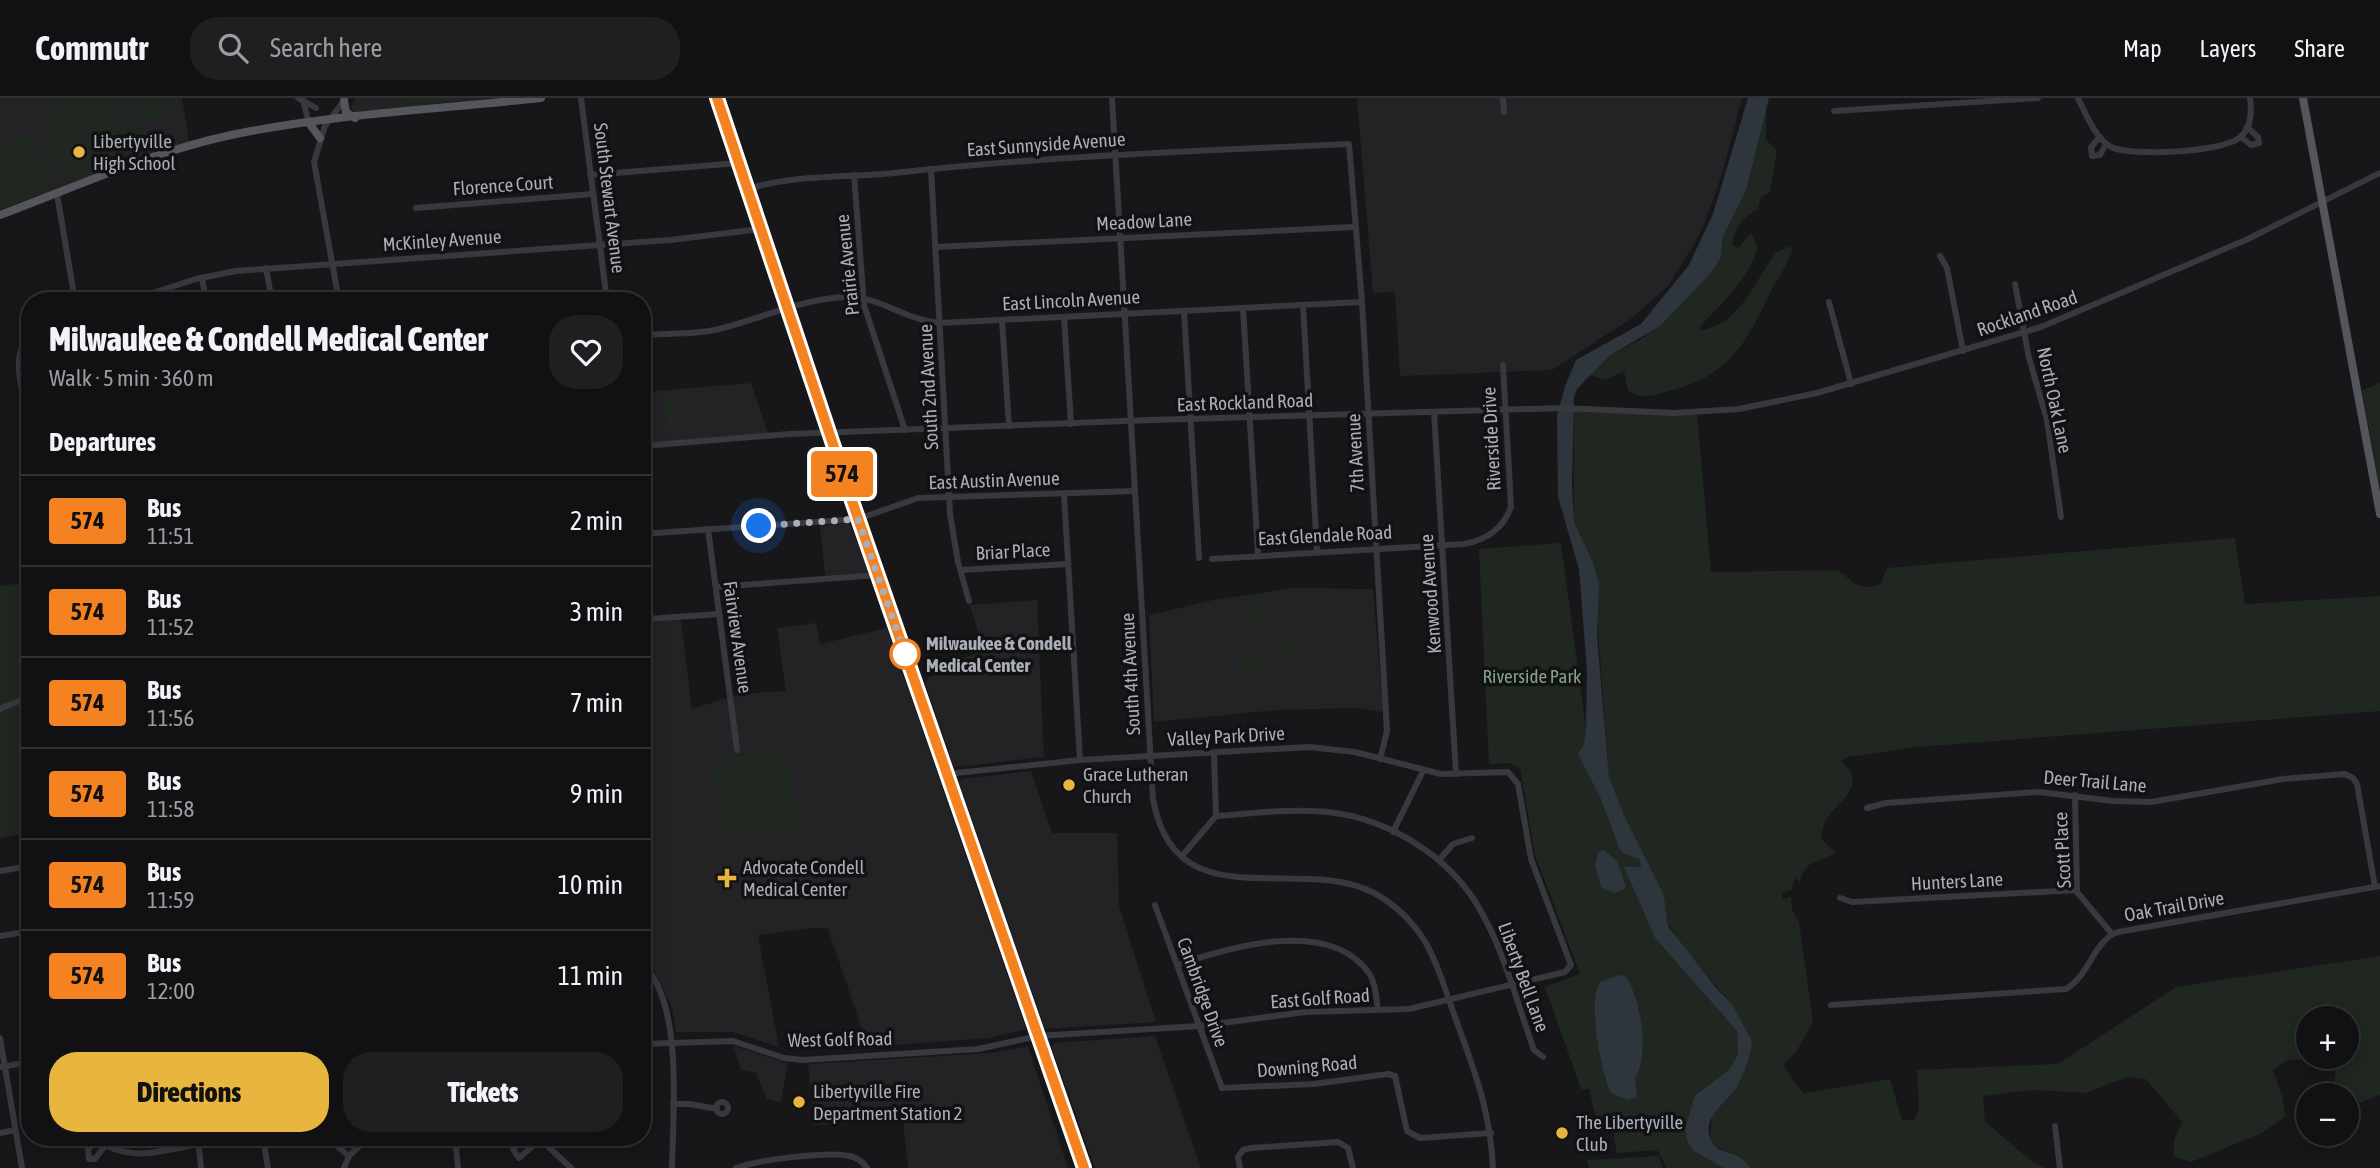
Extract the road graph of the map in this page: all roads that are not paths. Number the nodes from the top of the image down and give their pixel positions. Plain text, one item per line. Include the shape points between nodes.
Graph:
1 (541, 98) edge
2 (581, 98) edge
3 (717, 98) edge
4 (1112, 98) edge
5 (1503, 98) edge
6 (1871, 98) edge
7 (2038, 98) edge
8 (2078, 98) edge
9 (2250, 98) edge
10 (2303, 98) edge
11 (301, 99) edge
12 (345, 100) edge
13 (512, 100) edge
14 (316, 108) dead end
15 (1872, 109) junction
16 (1834, 111) dead end
17 (1504, 112) dead end
18 (305, 114) junction
19 (355, 118) junction
20 (329, 121) junction
21 (309, 123) junction
22 (300, 124) junction
23 (2247, 127) junction
24 (2100, 137) junction
25 (2241, 137) junction
26 (320, 138) junction
27 (1349, 144) joint
28 (2106, 144) junction
29 (1117, 155) junction
30 (739, 163) junction
31 (931, 169) junction
32 (2380, 173) edge
33 (590, 175) junction
34 (854, 175) junction
35 (748, 189) junction
36 (57, 194) junction
37 (593, 194) junction
38 (2322, 204) junction
39 (416, 208) dead end
40 (0, 215) edge
41 (1354, 227) junction
42 (761, 229) junction
43 (1120, 238) junction
44 (599, 245) junction
45 (936, 247) junction
46 (1940, 256) dead end
47 (333, 264) junction
48 (266, 268) junction
49 (202, 278) junction
50 (2015, 284) dead end
51 (73, 292) edge
52 (161, 292) edge
53 (204, 292) edge
54 (270, 292) edge
55 (338, 292) edge
56 (606, 292) edge
57 (863, 298) junction
58 (1362, 302) junction
59 (1829, 302) dead end
60 (1303, 305) junction
61 (787, 308) junction
62 (1243, 308) junction
63 (1184, 310) junction
64 (1125, 313) junction
65 (1064, 317) junction
66 (1002, 320) junction
67 (940, 323) junction
68 (2024, 331) junction
69 (651, 334) edge
70 (21, 346) edge
71 (1963, 351) junction
72 (1503, 365) dead end
73 (21, 375) edge
74 (1851, 384) junction
75 (1506, 410) junction
76 (1434, 412) junction
77 (1662, 413) joint
78 (1368, 414) junction
79 (1309, 416) junction
80 (1251, 418) junction
81 (1192, 420) junction
82 (1131, 421) junction
83 (1071, 424) junction
84 (1009, 426) junction
85 (946, 428) junction
86 (905, 430) junction
87 (828, 432) junction
88 (651, 445) edge
89 (1135, 491) junction
90 (1064, 494) junction
91 (950, 498) junction
92 (2380, 514) edge
93 (2061, 517) dead end
94 (858, 519) junction
95 (708, 529) junction
96 (651, 533) edge
97 (1481, 539) joint
98 (1443, 545) junction
99 (1376, 548) junction
100 (1317, 551) junction
101 (1258, 554) junction
102 (1199, 558) dead end
103 (1212, 559) dead end
104 (1068, 564) junction
105 (961, 570) junction
106 (877, 575) junction
107 (716, 587) junction
108 (969, 601) dead end
109 (719, 614) junction
110 (651, 619) edge
111 (21, 700) edge
112 (0, 709) edge
113 (737, 750) dead end
114 (1214, 753) junction
115 (1151, 757) junction
116 (1380, 759) junction
117 (1080, 760) junction
118 (1423, 771) junction
119 (947, 774) junction
120 (1456, 774) junction
121 (2075, 795) junction
122 (1867, 808) dead end
123 (1216, 816) junction
124 (1393, 832) junction
125 (1472, 838) dead end
126 (1182, 856) junction
127 (1439, 860) junction
128 (21, 868) edge
129 (0, 872) edge
130 (2377, 886) edge
131 (2077, 890) junction
132 (1840, 898) dead end
133 (1155, 905) dead end
134 (21, 932) edge
135 (2112, 934) junction
136 (0, 936) edge
137 (1564, 942) joint
138 (1177, 965) junction
139 (651, 973) edge
140 (1511, 986) junction
141 (1449, 1002) junction
142 (1831, 1005) dead end
143 (1378, 1010) junction
144 (1199, 1026) junction
145 (1038, 1036) junction
146 (0, 1038) edge
147 (670, 1043) junction
148 (651, 1044) edge
149 (1543, 1057) dead end
150 (21, 1064) edge
151 (2, 1067) edge
152 (1221, 1090) joint
153 (673, 1104) junction
154 (717, 1109) dead end
155 (2055, 1126) dead end
156 (15, 1130) junction
157 (0, 1133) edge
158 (1491, 1133) junction
159 (90, 1146) edge
160 (105, 1146) joint
161 (176, 1146) edge
162 (199, 1146) edge
163 (264, 1146) edge
164 (337, 1146) edge
165 (455, 1146) edge
166 (516, 1146) edge
167 (532, 1146) edge
168 (549, 1146) edge
169 (356, 1147) edge
170 (349, 1156) junction
171 (22, 1168) edge
172 (201, 1168) edge
173 (268, 1168) edge
174 (344, 1168) edge
175 (458, 1168) edge
176 (571, 1168) edge
177 (672, 1168) edge
178 (736, 1168) edge
179 (867, 1168) edge
180 (1084, 1168) edge
181 (1240, 1168) edge
182 (1353, 1168) edge
183 (1493, 1168) edge
184 (2060, 1168) edge

1 - 13 main road
2 - 33 street, South Stewart Avenue
3 - 30 main road
4 - 29 street, South 4th Avenue
5 - 17 street
6 - 15 street
7 - 15 street
8 - 24 street
9 - 23 street
10 - 38 main road
11 - 14 street
11 - 18 street
12 - 19 main road via 346,112
12 - 20 street
13 - 19 main road
15 - 16 street
18 - 21 street
18 - 22 street
19 - 20 main road
20 - 21 main road
20 - 26 street
21 - 22 main road
21 - 26 main road
22 - 36 main road via 230,135
23 - 25 street
23 - 25 street via 2259,143 2250,145
24 - 28 street
24 - 28 street via 2091,146 2092,156 2100,155
25 - 28 street via 2214,148 2136,152
26 - 47 street via 314,162
27 - 29 street, East Sunnyside Avenue
27 - 41 street, 7th Avenue
29 - 31 street, East Sunnyside Avenue
29 - 43 street, South 4th Avenue
30 - 33 street
30 - 35 main road
31 - 34 street, East Sunnyside Avenue
31 - 45 street, South 2nd Avenue
32 - 38 street, Rockland Road
33 - 37 street, South Stewart Avenue
34 - 35 street, East Sunnyside Avenue via 778,179
34 - 57 street, Prairie Avenue
35 - 42 main road
36 - 40 main road
36 - 51 street
37 - 39 street, Florence Court
37 - 44 street, South Stewart Avenue
38 - 68 street, Rockland Road via 2095,306
38 - 92 main road
41 - 43 street, Meadow Lane
41 - 58 street, 7th Avenue
42 - 44 street, McKinley Avenue
42 - 61 main road
43 - 45 street, Meadow Lane
43 - 64 street, South 4th Avenue
44 - 47 street, McKinley Avenue
44 - 56 street, South Stewart Avenue
45 - 67 street, South 2nd Avenue
46 - 71 street via 1947,268
47 - 48 street, McKinley Avenue
47 - 55 street
48 - 49 street, McKinley Avenue
48 - 54 street
49 - 52 street, McKinley Avenue
49 - 53 street
50 - 68 street, North Oak Lane
57 - 61 street, East Lincoln Avenue via 824,299
57 - 67 street, East Lincoln Avenue via 911,318
57 - 86 street, Prairie Avenue
58 - 60 street, East Lincoln Avenue
58 - 78 street, 7th Avenue
59 - 74 street
60 - 62 street, East Lincoln Avenue
60 - 79 street
61 - 69 street, East Lincoln Avenue via 720,329
61 - 87 main road
62 - 63 street, East Lincoln Avenue
62 - 80 street
63 - 64 street, East Lincoln Avenue
63 - 81 street
64 - 65 street, East Lincoln Avenue
64 - 82 street, South 4th Avenue
65 - 66 street, East Lincoln Avenue
65 - 83 street
66 - 67 street, East Lincoln Avenue
66 - 84 street
67 - 85 street, South 2nd Avenue
68 - 71 street, Rockland Road
68 - 93 street, North Oak Lane via 2047,420
70 - 73 street
71 - 74 street, Rockland Road
72 - 75 street, Riverside Drive
74 - 77 street, Rockland Road via 1739,409
75 - 76 street, East Rockland Road
75 - 77 street, East Rockland Road via 1586,408
75 - 97 street, Riverside Drive via 1511,507 1502,525
76 - 78 street, East Rockland Road
76 - 98 street, Kenwood Avenue
78 - 79 street, East Rockland Road
78 - 99 street, 7th Avenue
79 - 80 street, East Rockland Road
79 - 100 street
80 - 81 street, East Rockland Road
80 - 101 street
81 - 82 street, East Rockland Road
81 - 102 street
82 - 83 street, East Rockland Road
82 - 89 street, South 4th Avenue
83 - 84 street, East Rockland Road
84 - 85 street, East Rockland Road
85 - 86 street, East Rockland Road
85 - 91 street, South 2nd Avenue
86 - 87 street, East Rockland Road
87 - 88 street, East Rockland Road
87 - 94 main road
89 - 90 street, East Austin Avenue
89 - 115 street, South 4th Avenue
90 - 91 street, East Austin Avenue
90 - 104 street
91 - 94 street, East Austin Avenue via 918,499
91 - 105 street, South 2nd Avenue
94 - 95 street, East Austin Avenue
94 - 106 main road
95 - 96 street, East Austin Avenue
95 - 107 street, Fairview Avenue
97 - 98 street, East Glendale Road
98 - 99 street, East Glendale Road
98 - 120 street, Kenwood Avenue
99 - 100 street, East Glendale Road
99 - 116 street, 7th Avenue via 1387,731
100 - 101 street, East Glendale Road
101 - 103 street, East Glendale Road
104 - 105 street, Briar Place
104 - 117 street
105 - 108 street, South 2nd Avenue
106 - 107 street
106 - 119 main road
107 - 109 street, Fairview Avenue
109 - 110 street
109 - 113 street, Fairview Avenue
111 - 112 street
114 - 115 street, Valley Park Drive
114 - 116 street, Valley Park Drive via 1326,748
114 - 123 street
115 - 117 street, Valley Park Drive
115 - 126 street, South 4th Avenue via 1160,827
116 - 118 street, Valley Park Drive
117 - 119 street, Valley Park Drive
118 - 120 street, Valley Park Drive
118 - 124 street
119 - 145 main road
120 - 137 street, Valley Park Drive via 1512,774 1518,784 1531,859
121 - 122 street, Deer Trail Lane via 2023,792
121 - 130 street, Deer Trail Lane via 2151,802 2283,779 2345,774 2356,780
121 - 131 street, Scott Place
123 - 124 street, Liberty Bell Lane via 1311,810 1352,817
123 - 126 street
124 - 127 street, Liberty Bell Lane
125 - 127 street via 1453,844
126 - 141 street, South 4th Avenue via 1220,878 1330,878 1375,894 1394,906 1423,938
127 - 140 street, Liberty Bell Lane via 1482,912
128 - 129 street
130 - 135 street, Oak Trail Drive
131 - 132 street, Hunters Lane via 1852,902
131 - 135 street, Scott Place
133 - 138 street, Cambridge Drive
134 - 136 street
135 - 142 street, Oak Trail Drive via 2080,979 2066,989
137 - 140 street, East Golf Road via 1571,961 1568,970
138 - 143 street via 1234,947 1298,941 1328,944 1351,956 1370,975
138 - 144 street, Cambridge Drive
139 - 147 street via 664,996
140 - 141 street, East Golf Road
140 - 149 street, Liberty Bell Lane via 1534,1050
141 - 143 street, East Golf Road
141 - 158 street, South 4th Avenue via 1485,1102
143 - 144 street, East Golf Road via 1305,1012
144 - 145 street, East Golf Road
144 - 152 street, Cambridge Drive
145 - 147 street, West Golf Road via 978,1049 803,1060 733,1041
145 - 180 main road
146 - 151 street
147 - 148 street, West Golf Road
147 - 153 street
150 - 151 street
151 - 156 street
152 - 158 street, Downing Road via 1396,1073 1411,1135
153 - 154 street
153 - 177 street
155 - 184 street
156 - 157 street
156 - 171 street
158 - 183 street, South 4th Avenue
159 - 160 street via 89,1159 97,1158
160 - 161 street via 119,1153 142,1154
162 - 172 street
163 - 173 street
164 - 170 street
165 - 175 street
166 - 167 street via 513,1149 519,1158
168 - 176 street
169 - 170 street
170 - 174 street
178 - 179 street via 763,1161 842,1155
181 - 182 street via 1240,1153 1251,1148 1338,1142 1348,1148

